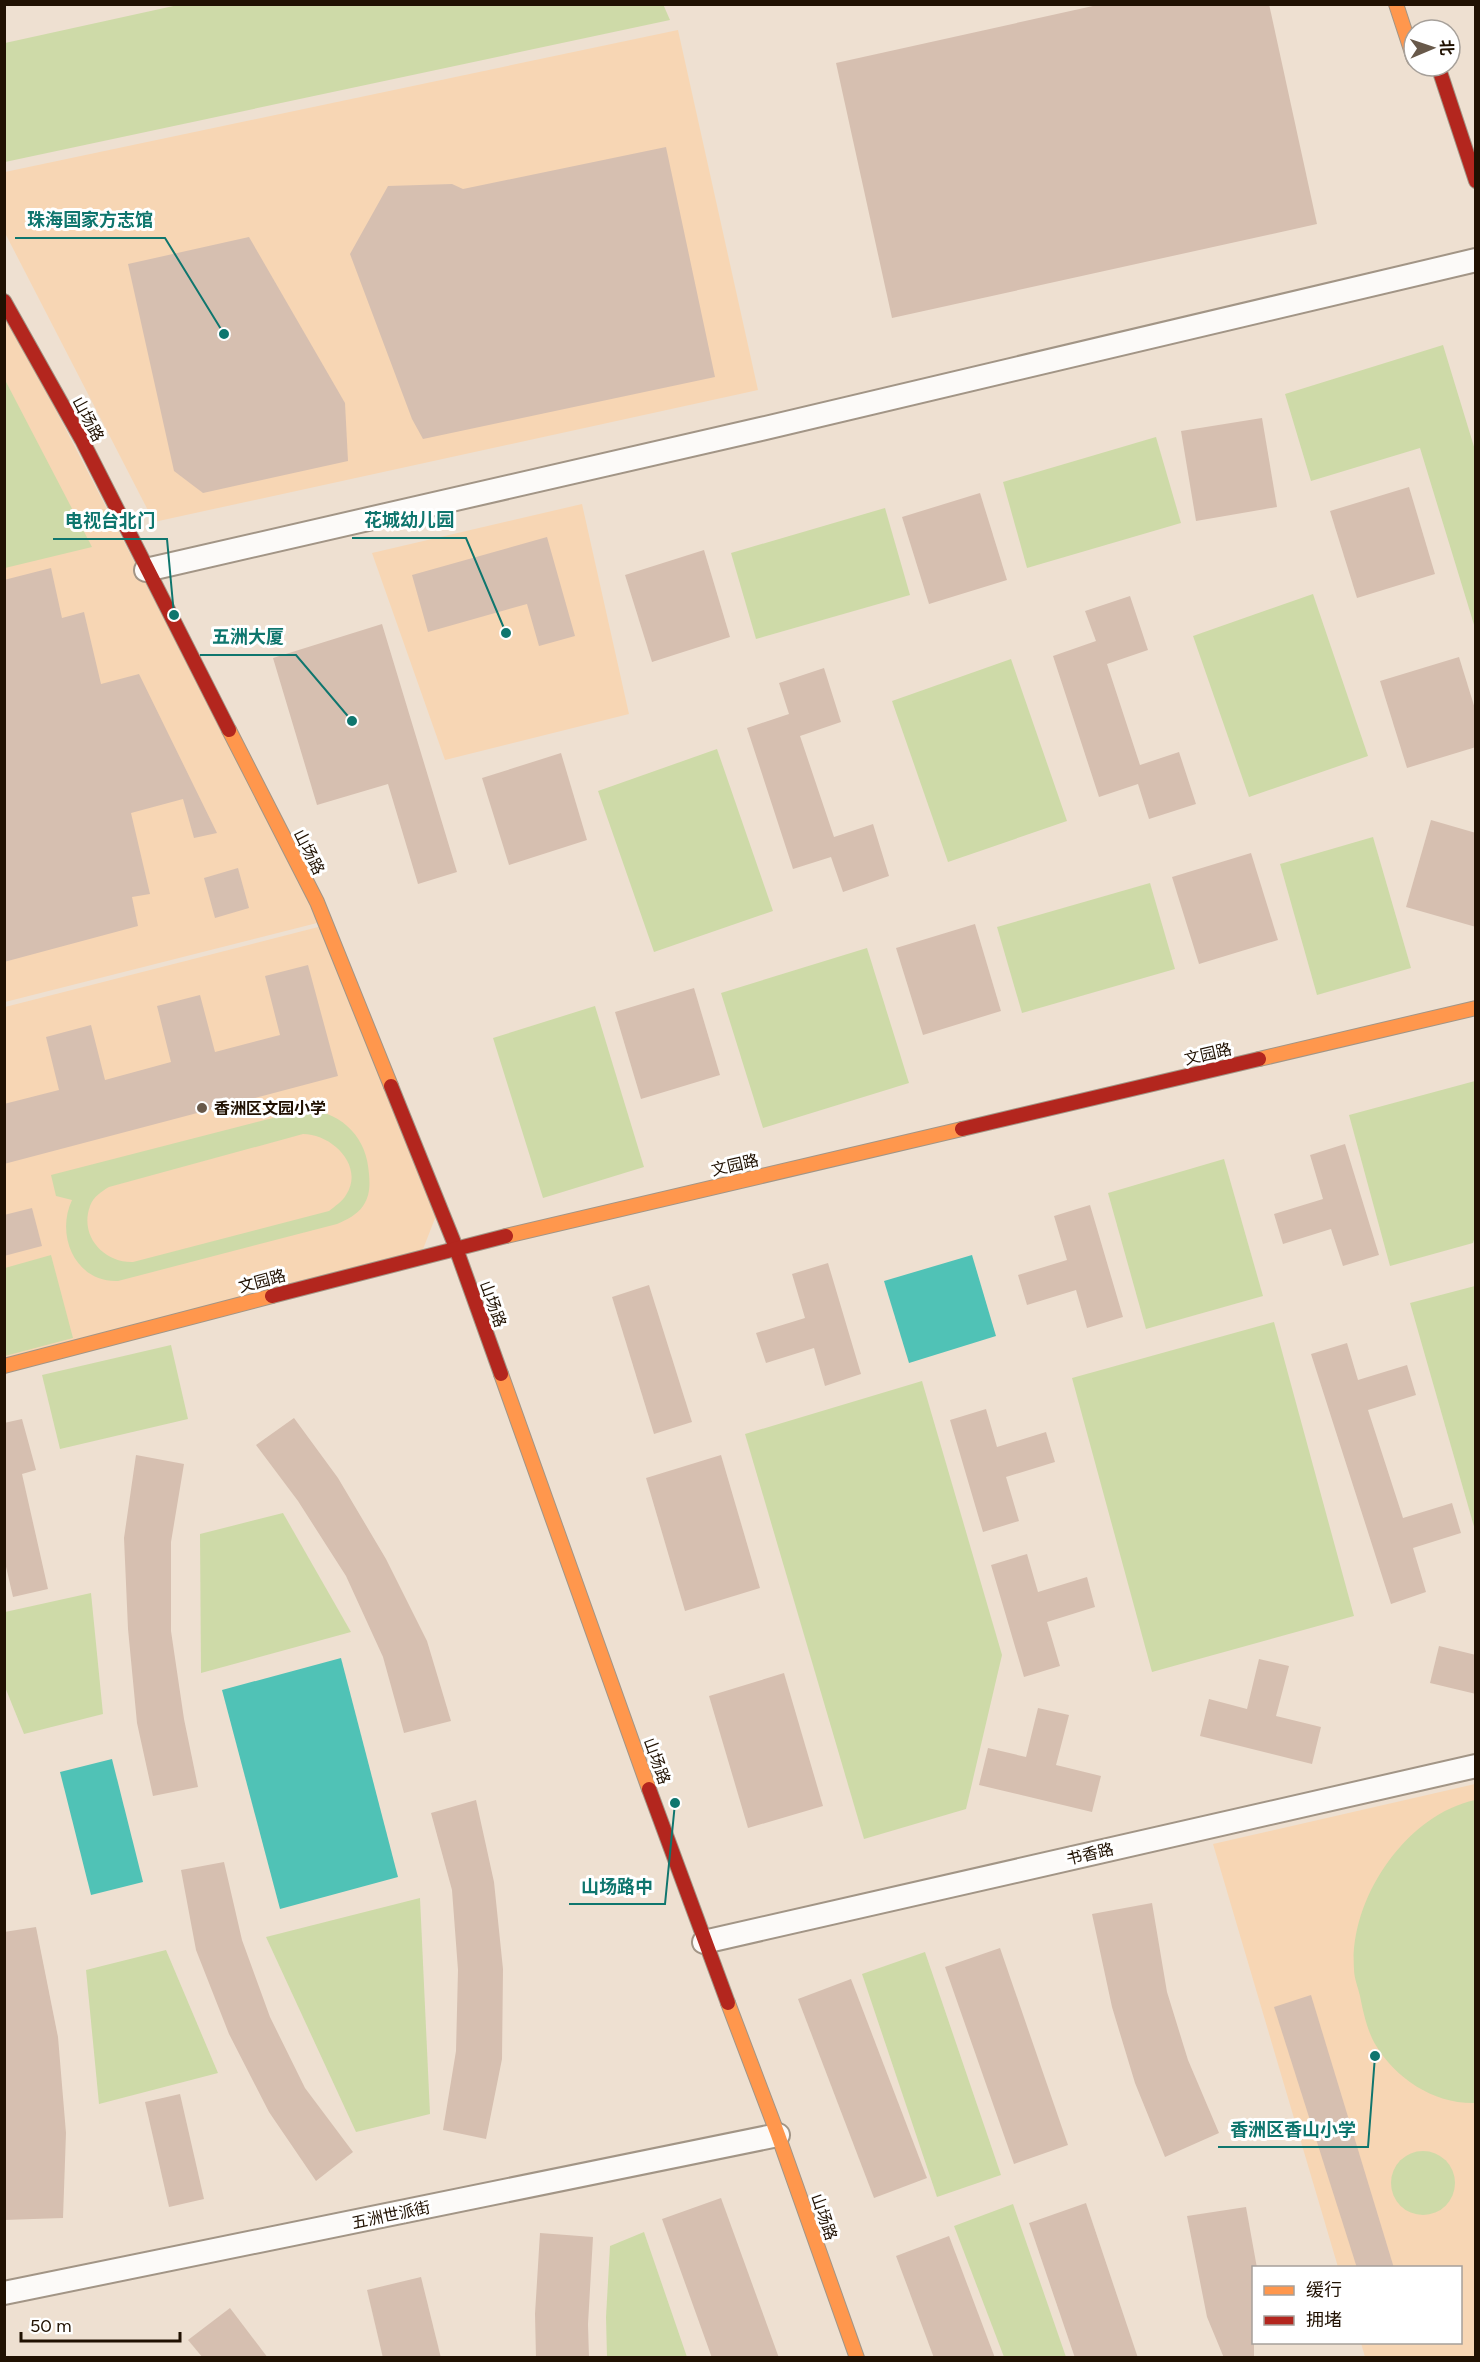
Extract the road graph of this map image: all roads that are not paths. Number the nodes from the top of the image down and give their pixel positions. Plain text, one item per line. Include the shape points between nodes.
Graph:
1 (1396, 4) edge
2 (1402, 22) edge
3 (1442, 78) edge
4 (1435, 102) dead end
5 (1470, 162) junction
6 (1476, 182) edge
7 (1476, 260) edge
8 (4, 301) edge
9 (146, 570) junction
10 (1476, 1008) edge
11 (455, 1248) junction
12 (4, 1366) edge
13 (1476, 1766) edge
14 (704, 1942) junction
15 (778, 2134) junction
16 (4, 2293) edge
17 (856, 2358) edge

1 - 2 street
3 - 5 street
4 - 5 street
5 - 6 street
7 - 9 street
8 - 9 street, 山场路 via 82,440
9 - 11 street, 山场路 via 317,902
10 - 11 street, 文园路
11 - 12 street, 文园路
11 - 14 street, 山场路
13 - 14 street, 书香路
14 - 15 street, 山场路
15 - 16 street, 五洲世派街
15 - 17 street, 山场路

